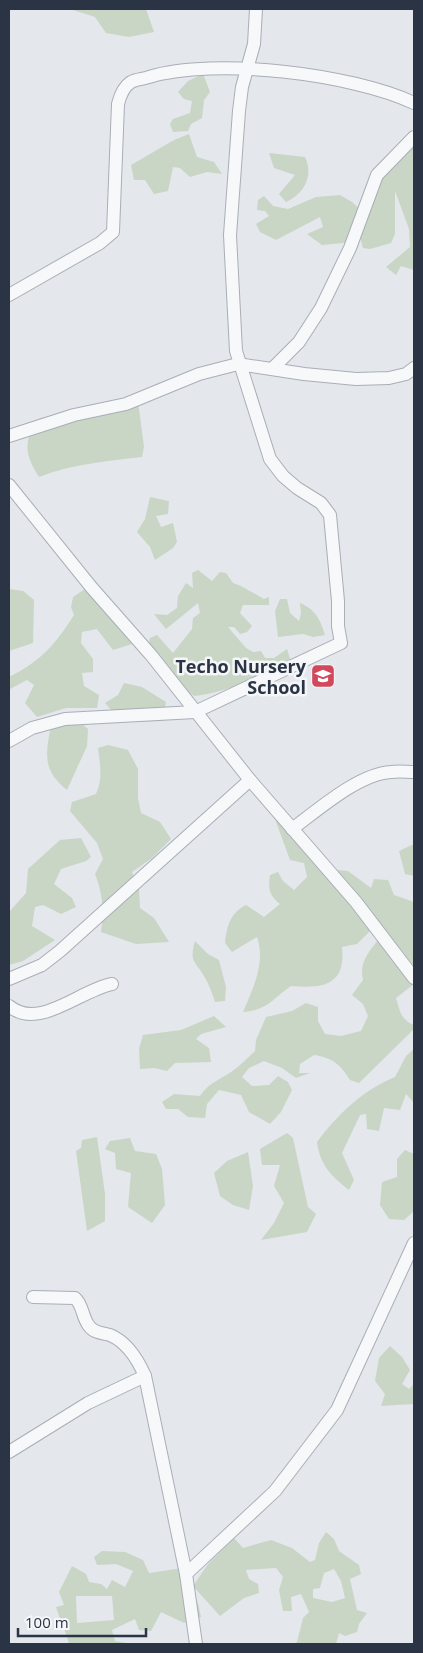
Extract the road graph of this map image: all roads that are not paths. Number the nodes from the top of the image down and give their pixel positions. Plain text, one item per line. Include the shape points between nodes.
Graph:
1 (256, 9) edge
2 (247, 68) junction
3 (414, 103) edge
4 (414, 137) edge
5 (9, 295) edge
6 (238, 364) junction
7 (273, 368) junction
8 (414, 368) edge
9 (9, 436) edge
10 (11, 494) edge
11 (195, 712) junction
12 (9, 741) edge
13 (414, 772) edge
14 (250, 780) junction
15 (292, 829) junction
16 (414, 978) edge
17 (9, 979) edge
18 (112, 984) dead end
19 (9, 1006) edge
20 (414, 1243) edge
21 (33, 1297) dead end
22 (145, 1376) junction
23 (9, 1452) edge
24 (186, 1574) junction
25 (196, 1644) edge

1 - 2 street via 254,44
2 - 3 street via 332,79
2 - 5 street via 189,69 131,82 121,94 118,104 113,232 100,243
2 - 6 street via 239,110 230,235 234,340
4 - 7 street via 377,175 350,248 322,308 299,342
6 - 7 street
6 - 9 street via 199,374 126,404 74,415
6 - 11 street via 270,459 297,488 322,502 330,515 341,643
7 - 8 street via 356,379 389,378 406,374
10 - 11 street via 151,655
11 - 12 street via 65,719 32,728
11 - 14 street
13 - 15 street via 370,776
14 - 15 street
14 - 17 street via 60,951 42,965
15 - 16 street via 356,902
18 - 19 street via 91,989 46,1012 23,1013
20 - 24 street via 337,1410 276,1491
21 - 22 street via 75,1298 89,1326 112,1336 131,1352
22 - 23 street via 88,1402
22 - 24 street
24 - 25 street

